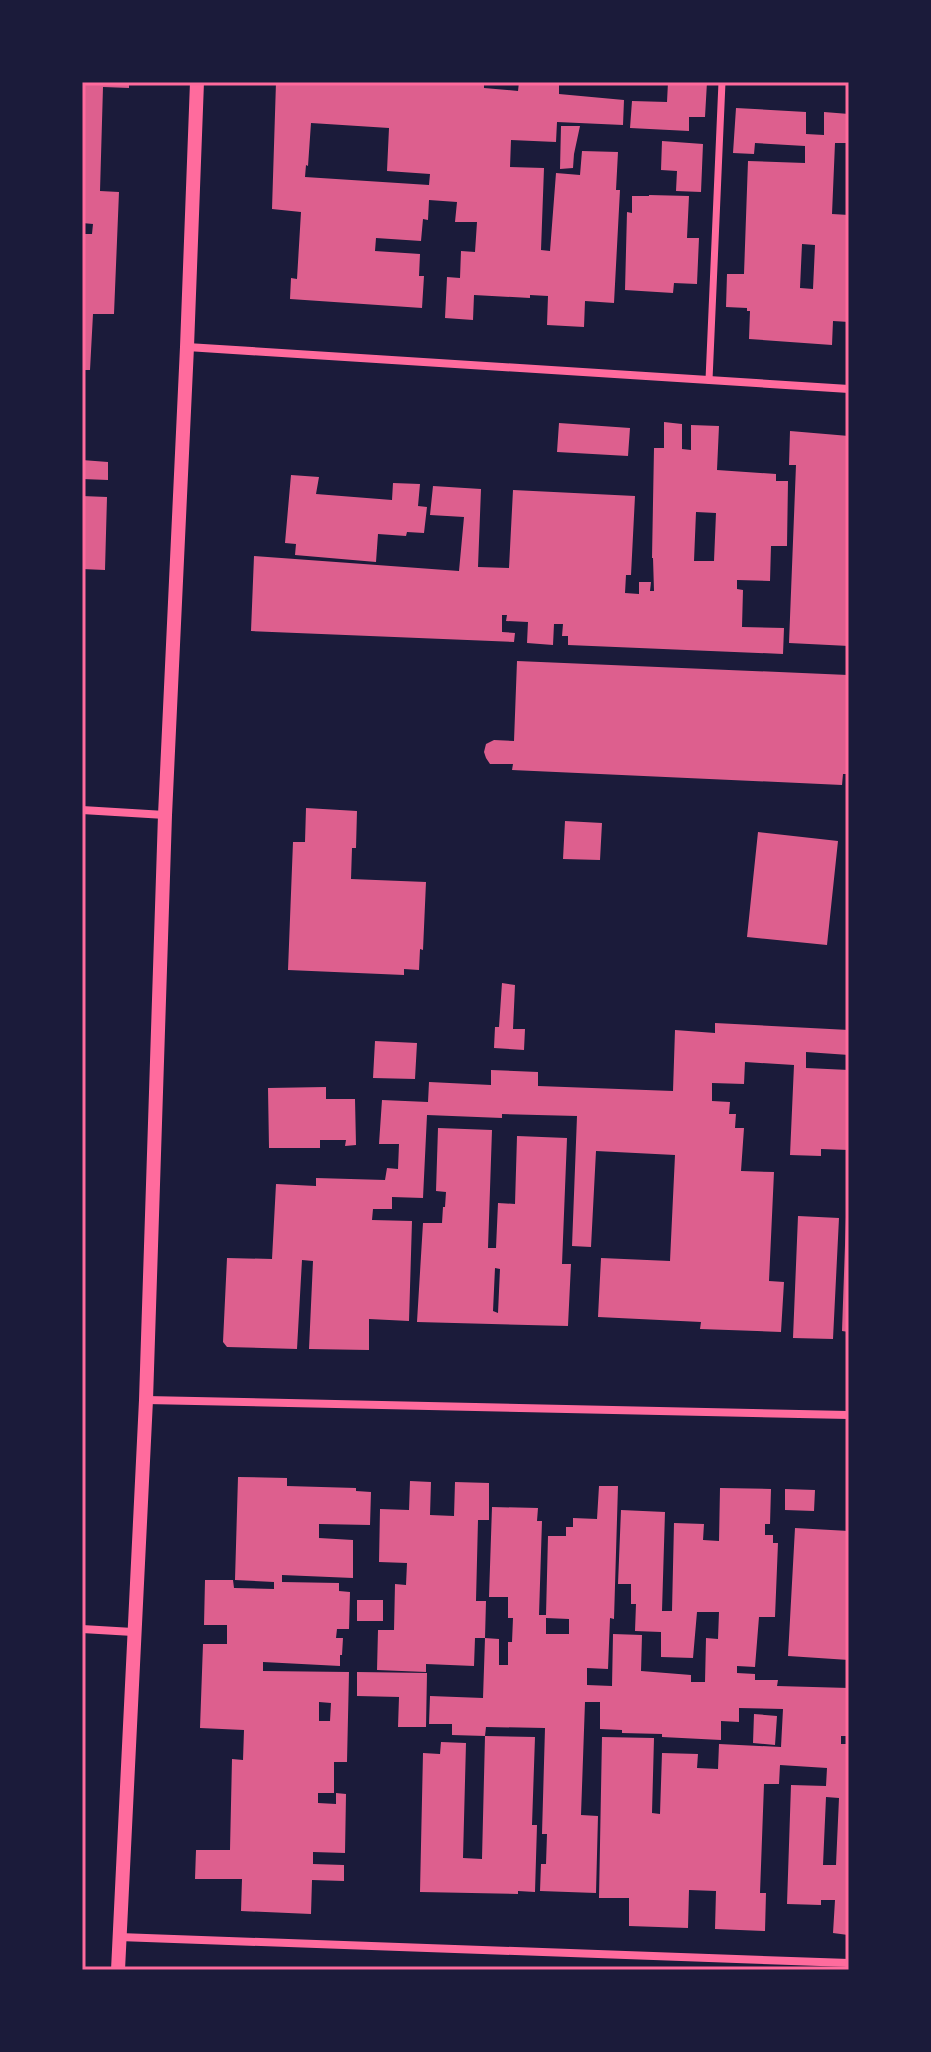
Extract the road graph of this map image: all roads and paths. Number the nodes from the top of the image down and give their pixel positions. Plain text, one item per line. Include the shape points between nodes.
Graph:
1 (197, 82) edge
2 (722, 82) edge
3 (187, 347) junction
4 (709, 380) junction
5 (849, 389) edge
6 (82, 810) edge
7 (165, 815) junction
8 (146, 1400) junction
9 (849, 1415) edge
10 (82, 1629) edge
11 (133, 1632) junction
12 (119, 1937) junction
13 (849, 1963) edge
14 (118, 1970) edge

1 - 3 street
2 - 4 street
3 - 4 street
3 - 7 street
4 - 5 street
6 - 7 street
7 - 8 street
8 - 9 street
8 - 11 street
10 - 11 street
11 - 12 street
12 - 13 street
12 - 14 street

